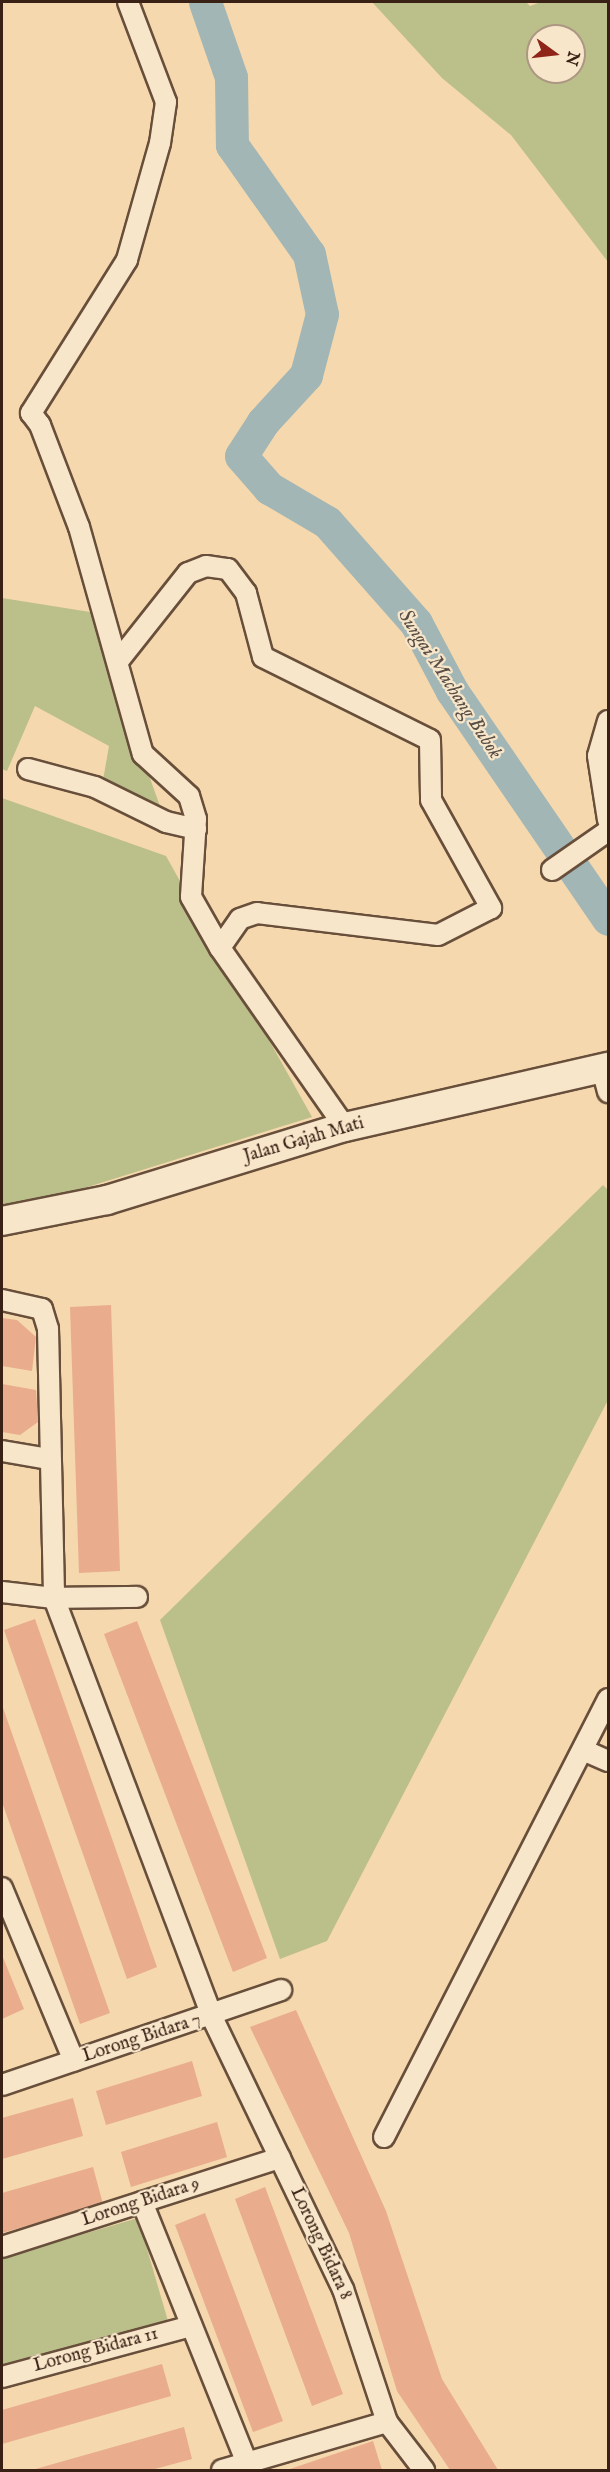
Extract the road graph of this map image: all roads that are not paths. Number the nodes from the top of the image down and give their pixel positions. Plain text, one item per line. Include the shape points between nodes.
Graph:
1 (128, 2) edge
2 (119, 660) junction
3 (609, 721) edge
4 (28, 769) dead end
5 (609, 820) edge
6 (196, 828) junction
7 (609, 831) edge
8 (552, 870) dead end
9 (220, 948) junction
10 (606, 1076) edge
11 (345, 1127) junction
12 (2, 1221) edge
13 (2, 1300) edge
14 (2, 1451) edge
15 (49, 1459) junction
16 (2, 1592) edge
17 (137, 1597) dead end
18 (54, 1598) junction
19 (609, 1699) edge
20 (583, 1750) junction
21 (609, 1761) edge
22 (2, 1888) edge
23 (281, 1990) dead end
24 (212, 2017) junction
25 (74, 2061) junction
26 (2, 2085) edge
27 (384, 2137) dead end
28 (280, 2158) junction
29 (142, 2202) junction
30 (2, 2247) edge
31 (191, 2326) junction
32 (2, 2377) edge
33 (387, 2422) junction
34 (247, 2463) junction
35 (222, 2470) edge
36 (424, 2470) edge

1 - 2 street via 166,102 160,143 127,260 31,413 40,425 79,527
2 - 6 street via 143,754 189,796
2 - 9 street via 188,573 206,566 228,569 246,593 262,657 430,740 431,800 491,908 438,935 257,913 240,919
3 - 5 street via 598,756
4 - 6 street via 95,787 166,822
6 - 9 street via 191,897
7 - 8 street
9 - 11 street
10 - 11 main road, Jalan Gajah Mati
11 - 12 main road, Jalan Gajah Mati via 107,1200
13 - 15 street, Lorong Bidara 8 via 42,1309 48,1329
14 - 15 street
15 - 18 street, Lorong Bidara 8
16 - 18 street
17 - 18 street
18 - 24 street, Lorong Bidara 8
19 - 20 street
20 - 21 street
20 - 27 street
22 - 25 street
23 - 24 street, Lorong Bidara 7
24 - 25 street, Lorong Bidara 7
24 - 28 street, Lorong Bidara 8
25 - 26 street, Lorong Bidara 7
28 - 29 street, Lorong Bidara 9
28 - 33 street, Lorong Bidara 8 via 343,2289
29 - 30 street, Lorong Bidara 9
29 - 31 street
31 - 32 street, Lorong Bidara 11
31 - 34 street
33 - 34 street
33 - 36 street, Lorong Bidara 8
34 - 35 street

